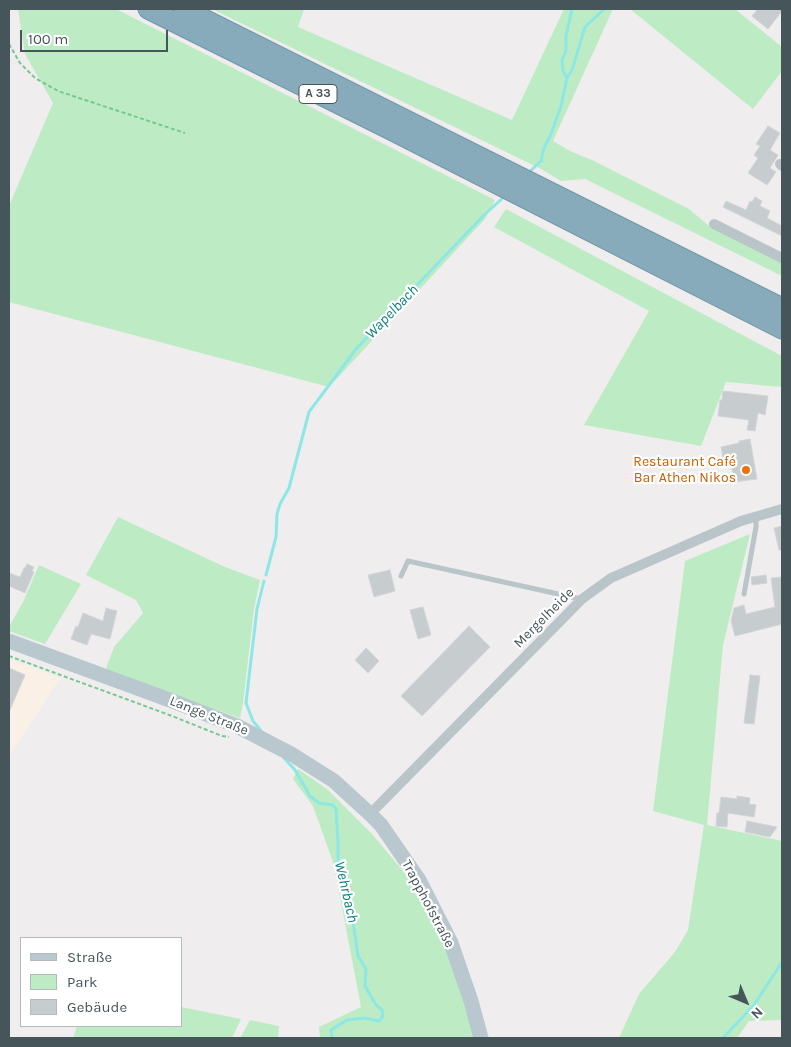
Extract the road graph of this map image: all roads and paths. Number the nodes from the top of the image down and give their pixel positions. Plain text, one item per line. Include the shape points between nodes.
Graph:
1 (148, 9) edge
2 (184, 9) edge
3 (9, 44) edge
4 (185, 133) dead end
5 (491, 172) junction
6 (714, 224) dead end
7 (782, 258) edge
8 (782, 308) edge
9 (782, 329) edge
10 (782, 509) edge
11 (756, 516) junction
12 (401, 576) dead end
13 (744, 594) dead end
14 (582, 599) junction
15 (9, 641) edge
16 (9, 656) edge
17 (172, 716) dead end
18 (370, 814) junction
19 (386, 832) joint
20 (481, 1038) edge

1 - 5 highway, A 33
2 - 5 highway, A 33
3 - 4 path via 20,63 35,78 58,90
5 - 8 highway, A 33 via 553,192
5 - 9 highway, A 33 via 531,202
6 - 7 street
10 - 11 street, Mergelheide
11 - 13 lane
11 - 14 street, Mergelheide via 611,578
12 - 14 lane via 408,561
14 - 18 street, Mergelheide
15 - 18 street, Lange Straße via 237,726 294,755 334,781
16 - 17 path
18 - 19 street, Lange Straße
19 - 20 street, Trapphofstraße via 419,880 451,943

